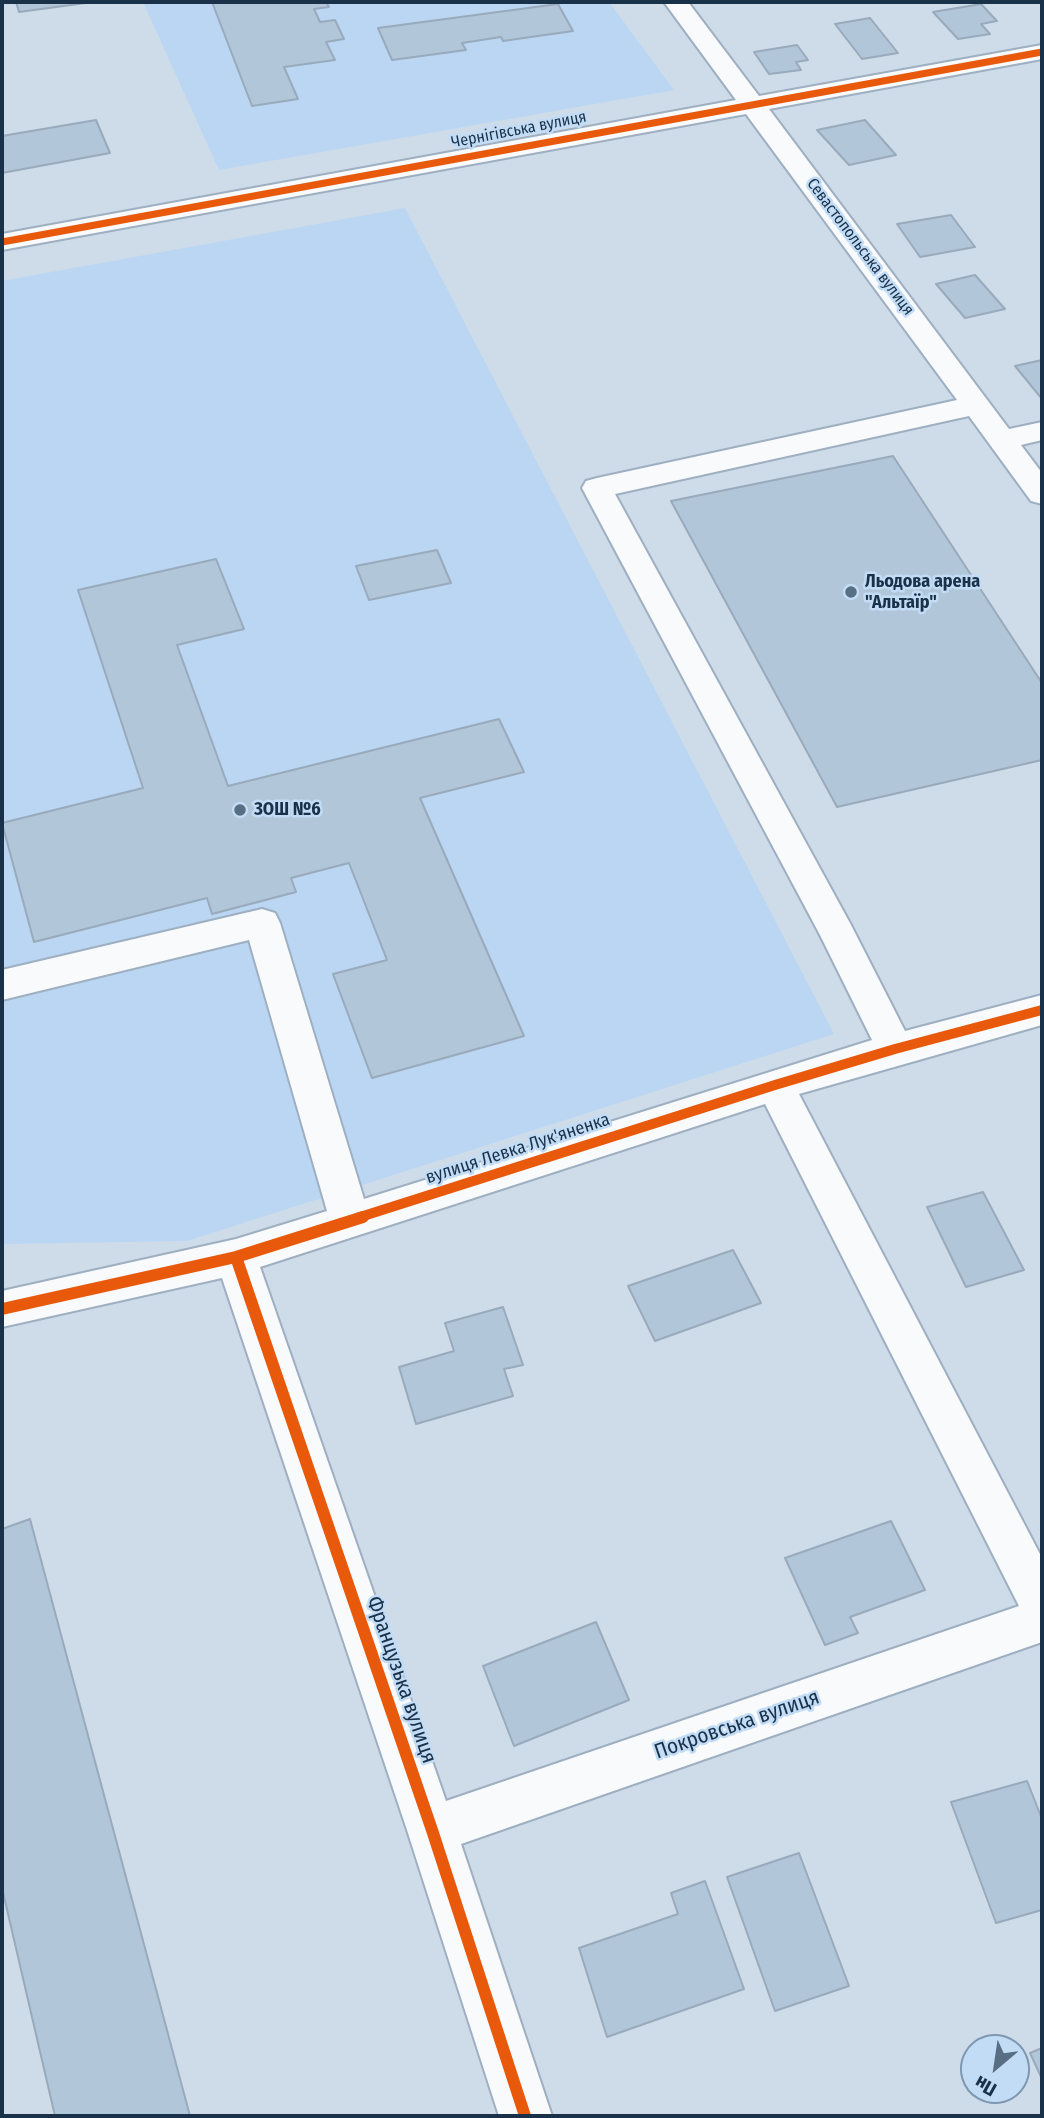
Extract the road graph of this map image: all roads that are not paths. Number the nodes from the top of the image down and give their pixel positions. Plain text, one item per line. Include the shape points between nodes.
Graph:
1 (677, 2) edge
2 (1042, 52) edge
3 (753, 103) junction
4 (2, 242) edge
5 (977, 405) junction
6 (1042, 431) edge
7 (1001, 440) junction
8 (1042, 494) edge
9 (2, 985) edge
10 (1042, 1010) edge
11 (895, 1049) junction
12 (775, 1085) junction
13 (350, 1221) junction
14 (236, 1257) junction
15 (2, 1309) edge
16 (1042, 1604) edge
17 (1042, 1620) edge
18 (432, 1830) junction
19 (525, 2116) edge

1 - 3 street, Севастопольська вулиця
2 - 3 street, Чернігівська вулиця
3 - 4 street, Чернігівська вулиця
3 - 5 street, Севастопольська вулиця
5 - 7 street, Севастопольська вулиця
5 - 11 street via 597,488 838,934
6 - 7 street
7 - 8 street, Севастопольська вулиця
9 - 13 street via 262,923
10 - 11 street, вулиця Левка Лук'яненка
11 - 12 street, вулиця Левка Лук'яненка
12 - 13 street, вулиця Левка Лук'яненка
12 - 16 street
13 - 14 street, вулиця Левка Лук'яненка
14 - 15 street, вулиця Левка Лук'яненка
14 - 18 street, Французька вулиця
17 - 18 street, Покровська вулиця
18 - 19 street, Французька вулиця

